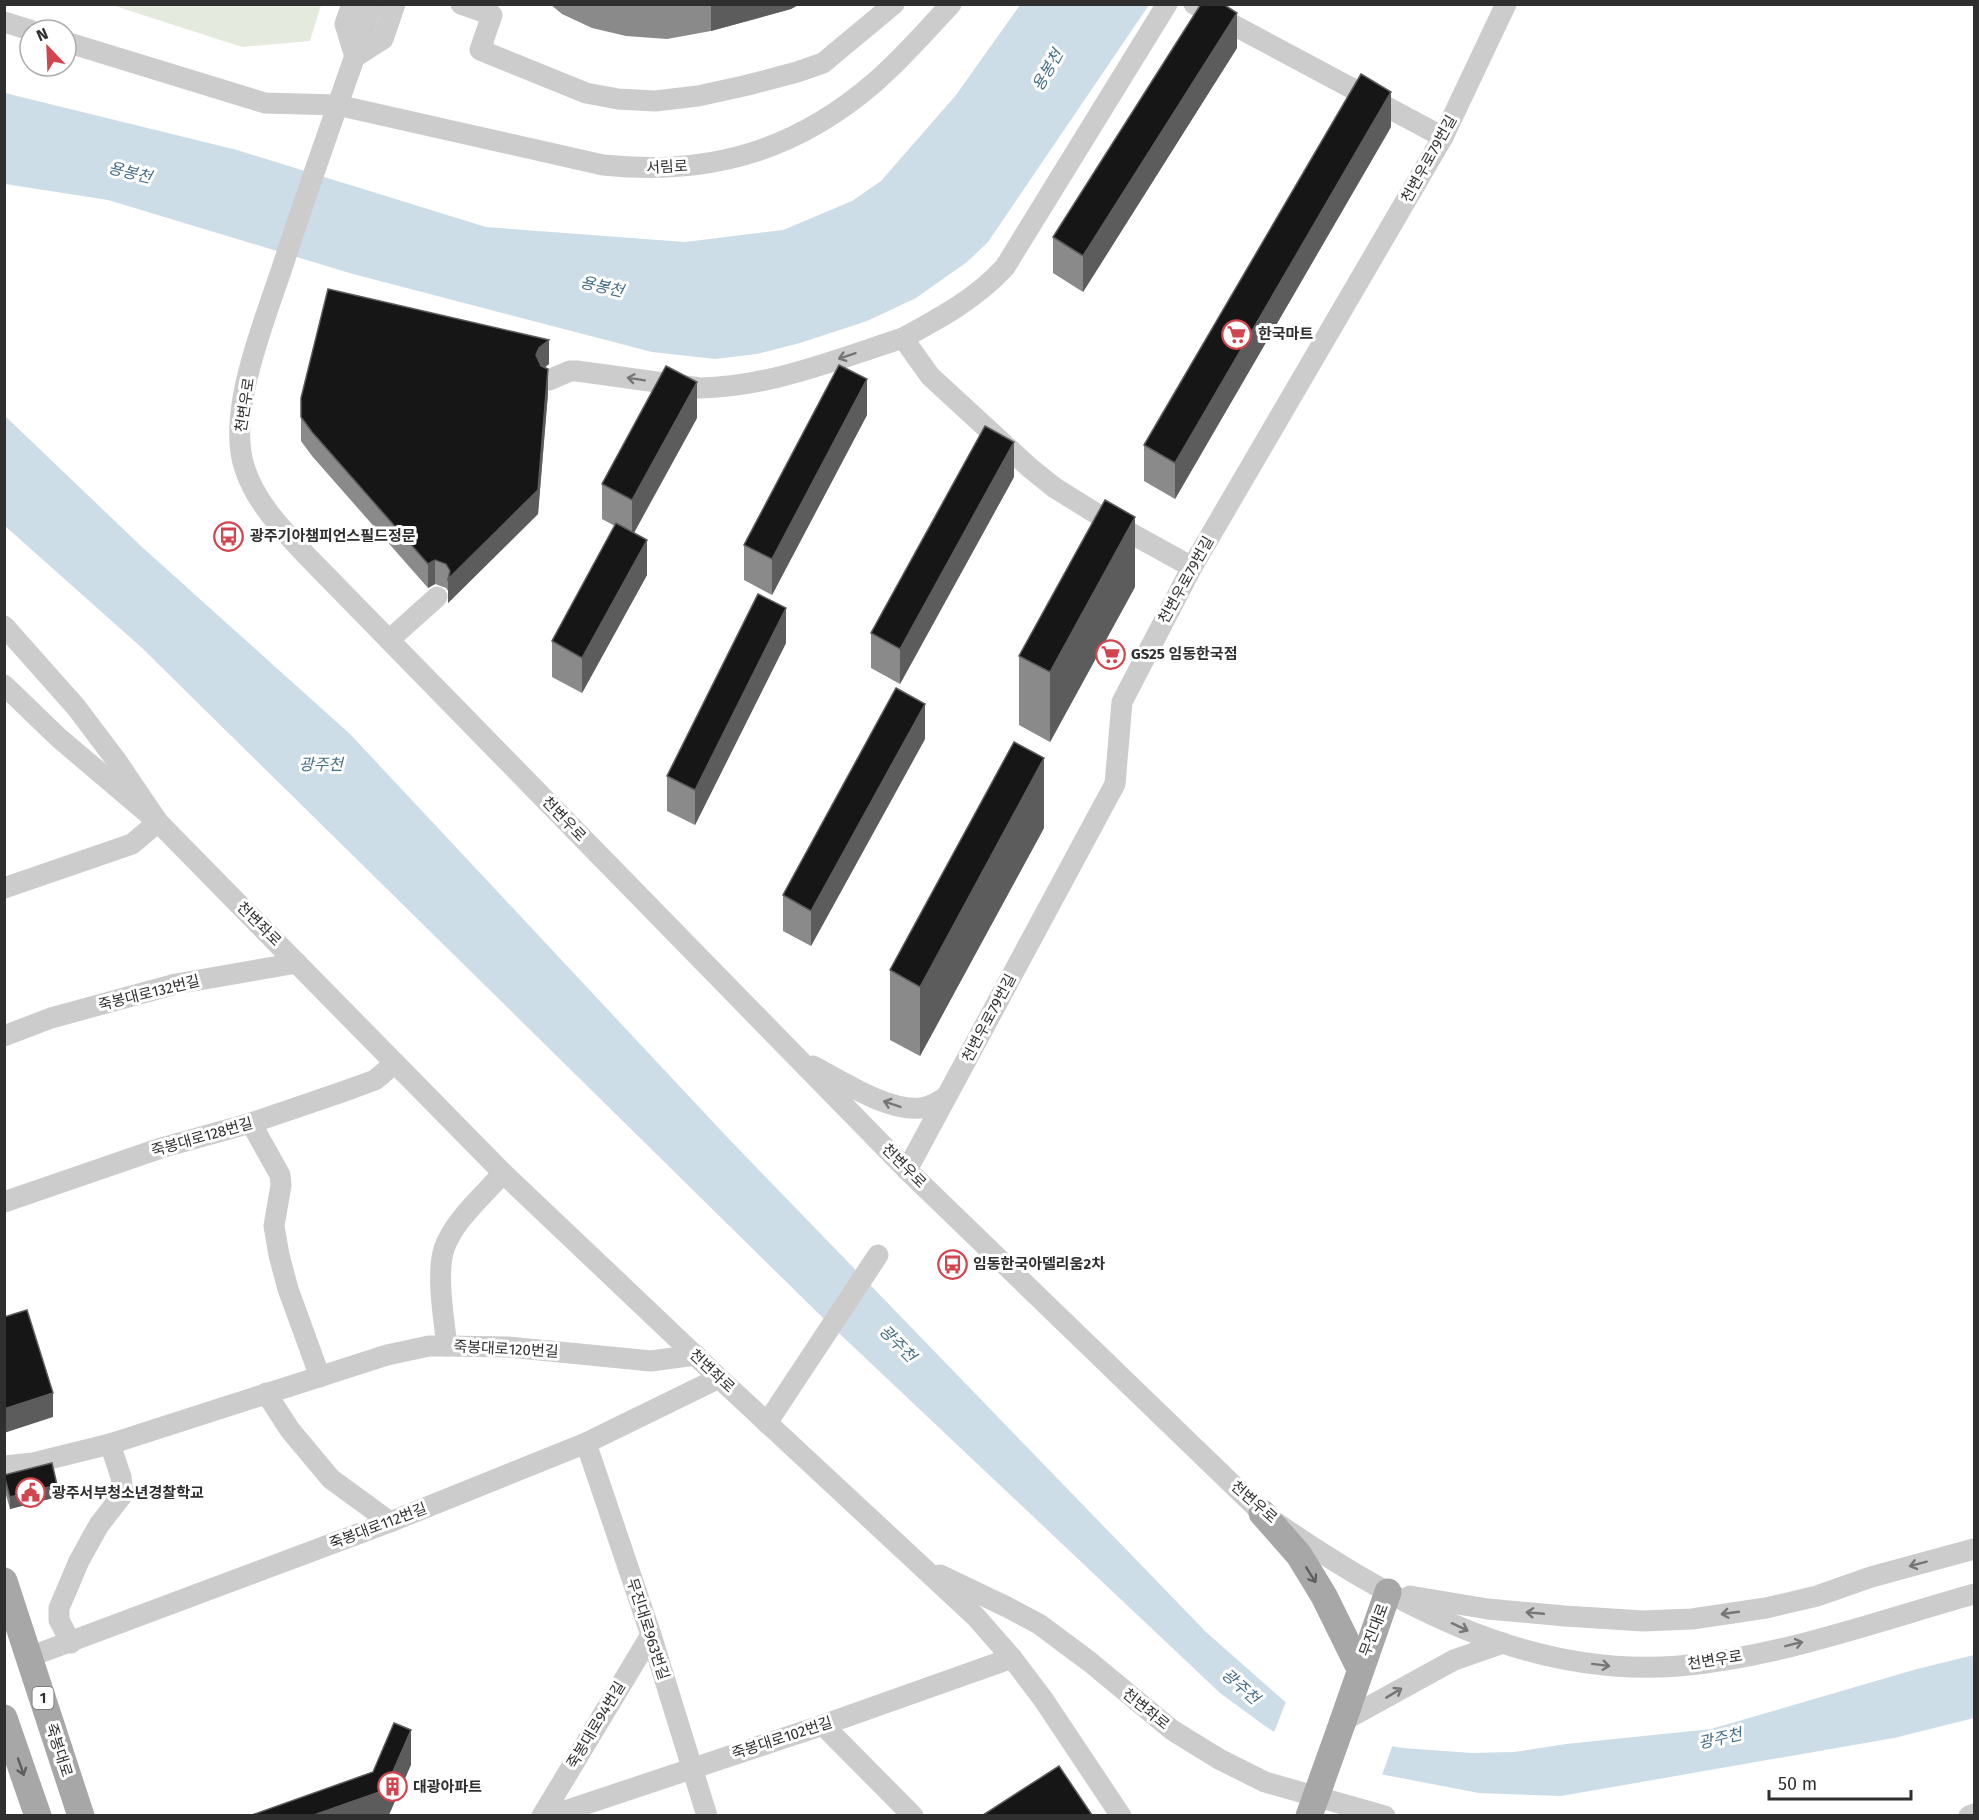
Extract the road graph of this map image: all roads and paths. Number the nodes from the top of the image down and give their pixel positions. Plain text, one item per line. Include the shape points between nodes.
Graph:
1 (352, 4) edge
2 (373, 4) edge
3 (395, 4) edge
4 (461, 4) edge
5 (894, 4) edge
6 (951, 4) edge
7 (1167, 4) edge
8 (1194, 4) edge
9 (1506, 4) edge
10 (78, 46) edge
11 (355, 57) junction
12 (337, 105) junction
13 (1443, 137) junction
14 (903, 338) junction
15 (549, 380) edge
16 (1192, 567) junction
17 (437, 597) dead end
18 (4, 626) edge
19 (389, 640) junction
20 (4, 685) edge
21 (158, 822) junction
22 (4, 888) edge
23 (297, 963) junction
24 (4, 1036) edge
25 (797, 1057) junction
26 (394, 1063) junction
27 (946, 1097) junction
28 (251, 1123) junction
29 (907, 1170) junction
30 (503, 1173) junction
31 (4, 1202) edge
32 (878, 1255) dead end
33 (447, 1346) junction
34 (696, 1355) junction
35 (320, 1377) junction
36 (719, 1378) junction
37 (266, 1393) junction
38 (767, 1423) junction
39 (586, 1443) junction
40 (110, 1444) junction
41 (4, 1466) edge
42 (1263, 1513) junction
43 (390, 1522) junction
44 (1974, 1549) edge
45 (923, 1568) junction
46 (4, 1581) edge
47 (1388, 1592) junction
48 (1974, 1594) edge
49 (651, 1635) junction
50 (71, 1643) junction
51 (1503, 1644) junction
52 (29, 1657) junction
53 (1012, 1658) junction
54 (1360, 1669) junction
55 (4, 1718) edge
56 (1342, 1721) junction
57 (822, 1725) junction
58 (693, 1767) junction
59 (1314, 1812) edge
60 (1974, 1814) edge
61 (38, 1815) edge
62 (81, 1815) edge
63 (542, 1815) edge
64 (550, 1815) edge
65 (707, 1815) edge
66 (913, 1815) edge
67 (1121, 1815) edge
68 (1385, 1815) edge
69 (1969, 1815) edge

1 - 11 street via 345,24
2 - 11 street, 천변우로
3 - 11 street via 383,39
4 - 5 street via 492,15 480,50 586,93 655,101 748,85 823,63
6 - 12 street, 서림로 via 908,51 840,110 773,146 712,164 638,169 603,165
7 - 14 street via 1005,267 969,299
8 - 13 street
9 - 13 street, 천변우로79번길
10 - 12 street via 265,104
11 - 12 street, 천변우로
12 - 19 street, 천변우로 via 252,362 239,440 244,469 274,520
13 - 16 street, 천변우로79번길
14 -> 15 street via 819,365 719,388 577,371
14 - 16 street via 930,376 1055,488
16 - 27 street, 천변우로79번길 via 1122,702 1115,784
17 - 19 street
18 - 21 street via 76,707
19 - 25 street, 천변우로
20 - 21 street, 천변좌로 via 59,738
21 - 22 street via 132,844
21 - 23 street, 천변좌로
23 - 24 street, 죽봉대로132번길 via 176,984 51,1018
23 - 26 street, 천변좌로
27 -> 25 street via 922,1108 898,1107
25 - 29 street, 천변우로
26 - 28 street, 죽봉대로128번길 via 375,1080
26 - 30 street, 천변좌로
27 - 29 street, 천변우로79번길
28 - 31 street, 죽봉대로128번길 via 161,1148
28 - 35 street via 280,1175 274,1226 279,1255
29 - 42 street, 천변우로
30 - 33 street via 453,1231 443,1251 441,1299
30 - 34 street, 천변좌로
32 - 38 street
33 - 34 street, 죽봉대로120번길 via 508,1347 651,1361
33 - 35 street, 죽봉대로120번길 via 387,1355
34 - 36 street, 천변좌로
35 - 37 street, 죽봉대로120번길
36 - 38 street, 천변좌로
36 - 39 street, 죽봉대로112번길
37 - 40 street, 죽봉대로120번길
37 - 43 street via 290,1430 331,1479
38 - 45 street, 천변좌로
39 - 43 street, 죽봉대로112번길
39 - 49 street, 무진대로963번길
40 - 41 street, 죽봉대로120번길
40 - 50 street via 122,1477 123,1494 79,1561 59,1608 59,1620
42 - 47 street, 천변우로 via 1324,1556
42 -> 54 main road via 1299,1555
43 - 50 street, 죽봉대로112번길
44 -> 47 street, 천변우로 via 1817,1596 1692,1618 1643,1621 1554,1615 1488,1609
45 - 53 street, 천변좌로 via 976,1617
45 - 68 street, 천변좌로 via 1039,1624 1172,1730 1219,1759 1265,1782
46 - 52 main road, 죽봉대로 / 1
47 -> 51 street, 천변우로 via 1466,1631
47 - 54 main road, 무진대로
51 -> 48 street, 천변우로 via 1560,1660 1608,1667 1678,1666 1739,1658
49 - 58 street, 무진대로963번길
49 - 63 street, 죽봉대로94번길
50 - 52 street, 죽봉대로112번길
56 -> 51 street via 1454,1660
52 - 62 main road, 죽봉대로 / 1
53 - 57 street, 죽봉대로102번길
53 - 67 street, 천변좌로
54 - 56 main road, 무진대로
55 -> 61 main road
56 - 59 main road, 무진대로, bridge
57 - 58 street, 죽봉대로102번길
57 - 66 street
58 - 64 street, 죽봉대로102번길
58 - 65 street, 무진대로963번길
60 - 69 street

